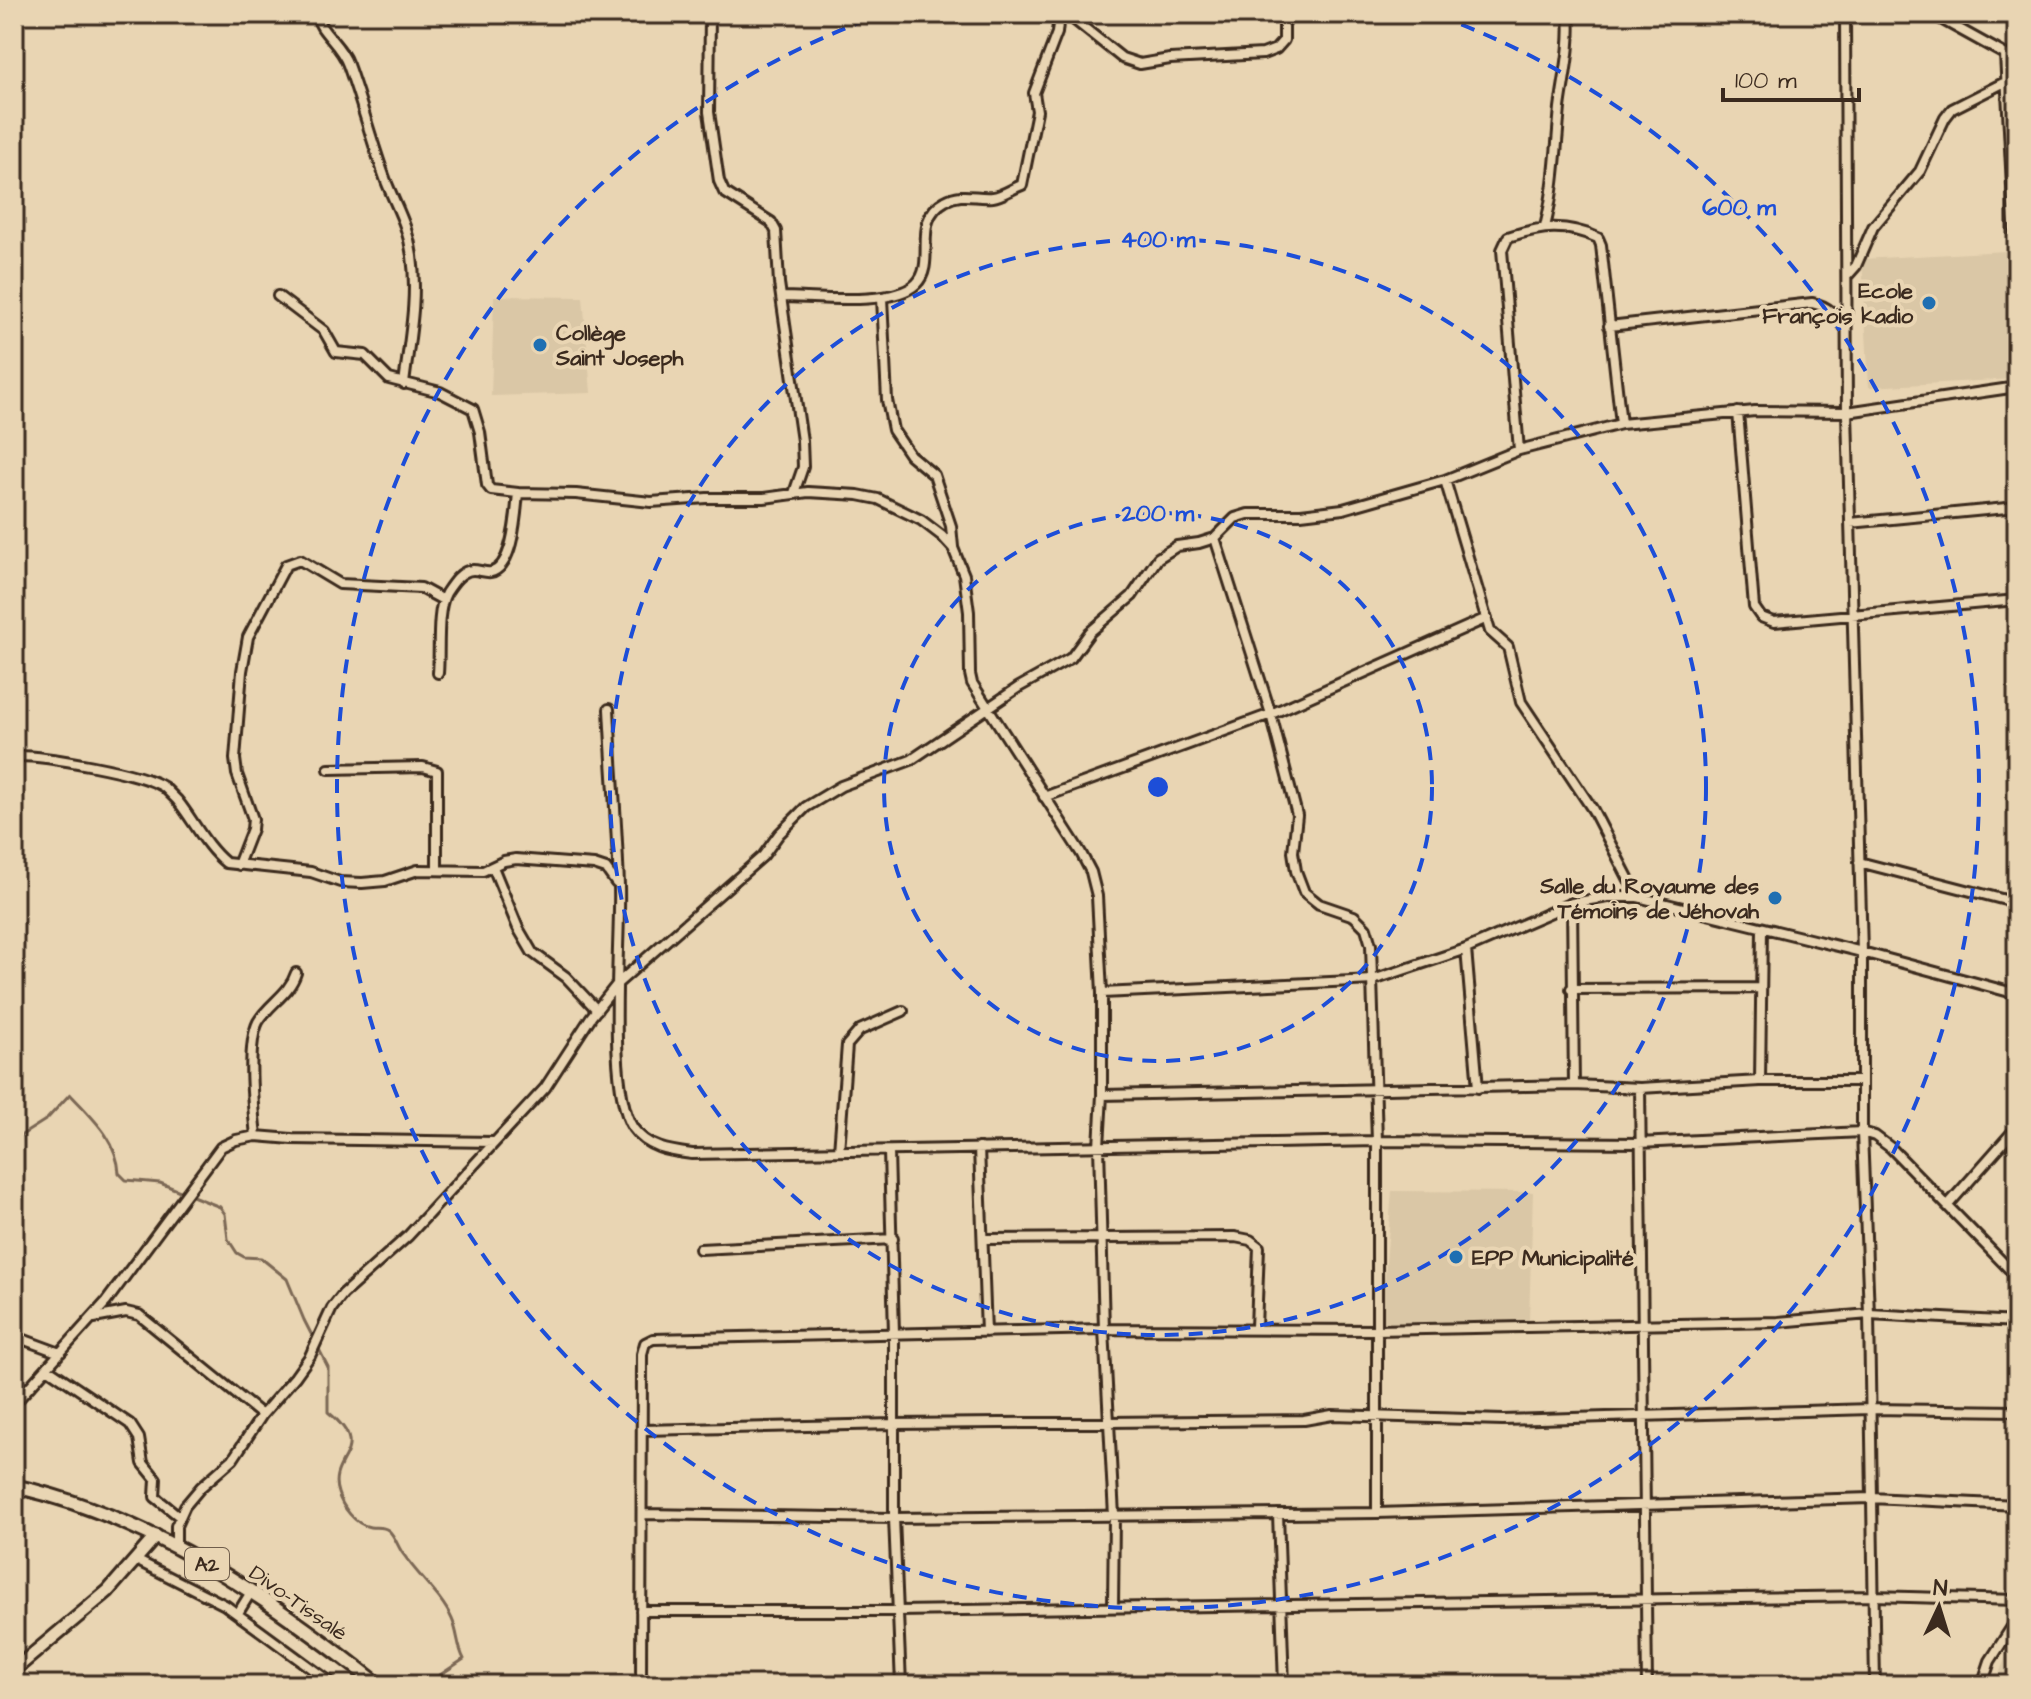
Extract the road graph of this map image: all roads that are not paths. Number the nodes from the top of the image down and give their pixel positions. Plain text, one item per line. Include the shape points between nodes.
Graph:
1 (316, 14) edge
2 (710, 14) edge
3 (1059, 14) edge
4 (1067, 14) edge
5 (1284, 14) edge
6 (1569, 14) edge
7 (1845, 14) edge
8 (1932, 14) edge
9 (2005, 55) junction
10 (2017, 61) edge
11 (2017, 76) edge
12 (2005, 82) junction
13 (1545, 227) junction
14 (1848, 276) junction
15 (2017, 279) edge
16 (278, 296) dead end
17 (782, 297) junction
18 (882, 298) junction
19 (1609, 326) junction
20 (1846, 329) junction
21 (404, 384) junction
22 (2017, 387) edge
23 (1738, 412) junction
24 (1847, 412) junction
25 (1621, 424) junction
26 (1519, 450) junction
27 (1445, 480) junction
28 (518, 493) junction
29 (794, 493) junction
30 (2017, 507) edge
31 (1850, 523) junction
32 (1215, 538) junction
33 (953, 548) junction
34 (443, 600) junction
35 (2017, 600) edge
36 (1852, 616) junction
37 (1487, 618) junction
38 (438, 673) dead end
39 (987, 707) junction
40 (609, 709) dead end
41 (1271, 714) junction
42 (14, 756) edge
43 (329, 769) dead end
44 (1044, 797) junction
45 (1859, 862) junction
46 (238, 865) junction
47 (493, 867) junction
48 (437, 869) junction
49 (619, 887) junction
50 (1638, 897) junction
51 (1572, 903) junction
52 (2017, 903) edge
53 (1762, 929) junction
54 (1466, 949) junction
55 (1862, 952) junction
56 (296, 973) dead end
57 (1373, 980) junction
58 (618, 983) junction
59 (1761, 988) junction
60 (1571, 989) junction
61 (1102, 993) junction
62 (2017, 994) edge
63 (597, 1010) junction
64 (903, 1011) dead end
65 (1760, 1081) junction
66 (1862, 1081) junction
67 (1574, 1085) junction
68 (1478, 1088) junction
69 (1640, 1088) junction
70 (1376, 1089) junction
71 (1102, 1095) junction
72 (2017, 1127) edge
73 (1862, 1132) junction
74 (256, 1136) junction
75 (1377, 1141) junction
76 (494, 1142) junction
77 (1639, 1143) junction
78 (1099, 1146) junction
79 (979, 1148) junction
80 (839, 1151) junction
81 (889, 1152) junction
82 (1948, 1205) junction
83 (1103, 1237) junction
84 (893, 1239) junction
85 (984, 1239) junction
86 (700, 1249) dead end
87 (2017, 1277) edge
88 (1869, 1314) junction
89 (93, 1318) junction
90 (2017, 1322) edge
91 (1643, 1324) junction
92 (1256, 1328) junction
93 (1104, 1329) junction
94 (1376, 1330) junction
95 (986, 1332) junction
96 (894, 1333) junction
97 (14, 1336) edge
98 (60, 1353) junction
99 (47, 1368) junction
100 (14, 1404) edge
101 (1871, 1409) junction
102 (2017, 1411) edge
103 (262, 1415) junction
104 (1378, 1417) junction
105 (1644, 1417) junction
106 (1109, 1423) junction
107 (893, 1424) junction
108 (643, 1430) junction
109 (14, 1486) edge
110 (1871, 1498) junction
111 (2017, 1505) edge
112 (1646, 1507) junction
113 (1377, 1513) junction
114 (642, 1514) junction
115 (1278, 1514) junction
116 (1114, 1516) junction
117 (180, 1517) junction
118 (894, 1518) junction
119 (156, 1536) junction
120 (176, 1546) junction
121 (136, 1560) junction
122 (251, 1592) junction
123 (1873, 1596) junction
124 (1646, 1600) junction
125 (2017, 1600) edge
126 (1280, 1604) junction
127 (1113, 1607) junction
128 (641, 1611) junction
129 (898, 1611) junction
130 (238, 1613) junction
131 (2017, 1619) edge
132 (14, 1670) edge
133 (334, 1685) edge
134 (379, 1685) edge
135 (641, 1685) edge
136 (901, 1685) edge
137 (1284, 1685) edge
138 (1647, 1685) edge
139 (1875, 1685) edge
140 (1982, 1685) edge

1 - 21 street via 344,53 406,225 413,305
2 - 17 street via 709,112 719,181 724,192 771,222 776,231
3 - 18 street via 1034,93 1037,111 1022,185 996,197 962,194 944,201 926,225 923,273 917,283
4 - 5 street via 1122,58 1140,64 1263,54 1284,40
6 - 13 street via 1554,192
7 - 14 street
8 - 9 street
9 - 10 street
9 - 12 street
11 - 12 street
12 - 14 street via 1952,109 1920,171 1873,227
12 - 15 street
13 - 19 street via 1576,228 1598,238
13 - 26 street via 1508,237 1502,250
14 - 20 street
16 - 21 street via 324,331 336,352 365,355 389,379
17 - 18 street
17 - 29 street via 802,441 803,467
18 - 33 street via 893,430 910,455 934,475
19 - 20 street via 1812,303 1834,313
19 - 25 street
20 - 24 street
21 - 28 street via 440,392 473,409 487,485
22 - 24 street
23 - 24 street
23 - 25 street
23 - 36 street via 1754,607 1774,622
24 - 31 street
25 - 26 street
26 - 27 street
27 - 32 street via 1322,513 1248,514 1235,518
27 - 37 street
28 - 29 street via 651,502
28 - 34 street via 515,535 498,568 462,574
29 - 33 street via 878,499 921,520
30 - 31 street
31 - 36 street
32 - 39 street via 1177,546 1158,558 1132,596 1090,632 1071,658
32 - 41 street
33 - 39 street via 968,596 970,674
34 - 38 street
34 - 46 street via 421,588 340,584 300,560 286,565 248,637 242,671 235,759 253,819
35 - 36 street
36 - 45 street
37 - 41 street
37 - 50 street via 1490,631 1508,647 1521,702 1593,810
39 - 44 street
39 - 58 street via 911,760 841,786 806,807 763,856
40 - 49 street
41 - 44 street
41 - 57 street via 1297,815 1293,852 1304,892 1319,904 1354,916 1366,928
42 - 46 street via 45,757 163,787 216,855
43 - 48 street via 437,771
44 - 61 street via 1091,872
45 - 52 street
45 - 55 street
46 - 48 street via 362,883
47 - 48 street
47 - 49 street via 516,859 594,865 606,869
47 - 63 street via 532,952
49 - 58 street
50 - 51 street
50 - 53 street
51 - 54 street
51 - 60 street
53 - 55 street
53 - 59 street
54 - 57 street
54 - 68 street
55 - 62 street
55 - 66 street
56 - 74 street via 254,1036
57 - 61 street
57 - 70 street
58 - 63 street
58 - 80 street via 622,1089 632,1126 645,1141 692,1154
59 - 60 street
59 - 65 street
60 - 67 street
61 - 71 street
63 - 76 street via 545,1088
64 - 80 street via 860,1030 847,1045
65 - 66 street
65 - 69 street
66 - 73 street
67 - 68 street
67 - 69 street
68 - 70 street
69 - 77 street
70 - 71 street
70 - 75 street
71 - 78 street
72 - 82 street
73 - 77 street
73 - 82 street via 1891,1148
73 - 88 street
74 - 76 street
74 - 89 street via 221,1147
75 - 77 street
75 - 78 street
75 - 94 street
76 - 103 street via 408,1236 343,1294 310,1356
77 - 91 street
78 - 79 street
78 - 83 street
79 - 81 street
79 - 85 street
80 - 81 street
81 - 84 street
82 - 87 street
83 - 85 street
83 - 92 street via 1250,1240 1259,1247 1260,1261
83 - 93 street
84 - 86 street
84 - 96 street
85 - 95 street
88 - 90 street
88 - 91 street
88 - 101 street
89 - 98 street
89 - 103 street via 139,1315
91 - 94 street
91 - 105 street
92 - 93 street
92 - 94 street
93 - 95 street
93 - 106 street
94 - 104 street
95 - 96 street
96 - 107 street
96 - 108 street via 647,1341 642,1347
97 - 98 street
98 - 99 street
99 - 100 street
99 - 117 street via 136,1431 143,1463 157,1481 155,1497
101 - 102 street
101 - 105 street
101 - 110 street
103 - 117 street via 233,1459 194,1495
104 - 105 street
104 - 106 street
104 - 113 street
105 - 112 street
106 - 107 street
106 - 116 street
107 - 108 street
107 - 118 street
108 - 114 street
109 - 119 main road, Divo-Tissalé / A2 via 102,1512
110 - 111 street
110 - 112 street
110 - 123 street
112 - 113 street
112 - 124 street
113 - 115 street
114 - 118 street
114 - 128 street
115 - 116 street
115 - 126 street
116 - 118 street
116 - 127 street
117 - 120 street
118 - 129 street
119 - 120 main road, Divo-Tissalé / A2
119 - 121 street
120 - 122 main road, Divo-Tissalé / A2
121 - 130 street
121 - 132 street via 108,1591
122 - 130 street
122 - 134 main road, Divo-Tissalé / A2
123 - 124 street
123 - 125 street
123 - 139 street
124 - 126 street
124 - 138 street
126 - 127 street
126 - 137 street
127 - 129 street
128 - 129 street
128 - 135 street
129 - 136 street
130 - 133 street
131 - 140 street via 1990,1661

